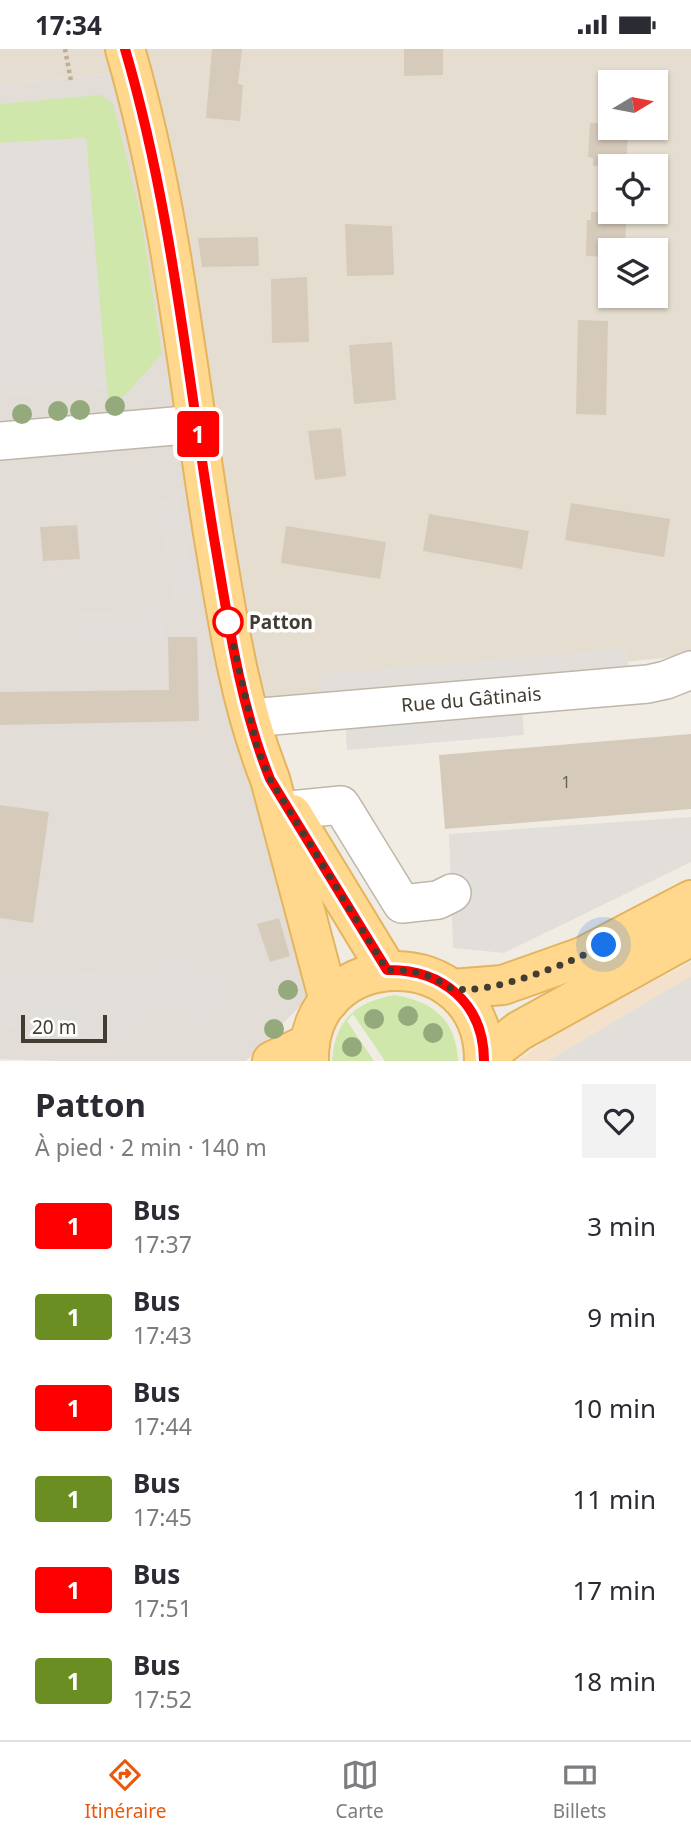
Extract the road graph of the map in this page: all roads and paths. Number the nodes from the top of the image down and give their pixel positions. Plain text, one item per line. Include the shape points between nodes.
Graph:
1 (65, 49) edge
2 (125, 49) edge
3 (71, 81) dead end
4 (197, 424) junction
5 (0, 441) edge
6 (691, 670) edge
7 (250, 718) junction
8 (280, 795) junction
9 (452, 893) dead end
10 (691, 899) edge
11 (691, 936) edge
12 (387, 970) junction
13 (452, 989) junction
14 (329, 1001) junction
15 (309, 1052) edge
16 (484, 1060) edge
17 (272, 1061) edge

1 - 3 path
2 - 4 main road via 156,172
4 - 5 street
4 - 7 main road via 231,640
6 - 7 street, Rue du Gâtinais via 648,684
7 - 8 main road via 257,747
8 - 9 street via 341,805 402,904 438,900
8 - 12 main road
8 - 14 main road
10 - 13 main road via 582,957 503,985
11 - 16 main road via 519,1031
12 - 13 main road via 421,973
12 - 14 main road via 355,980
13 - 16 main road via 479,1027
14 - 15 main road via 320,1014
15 - 17 main road

